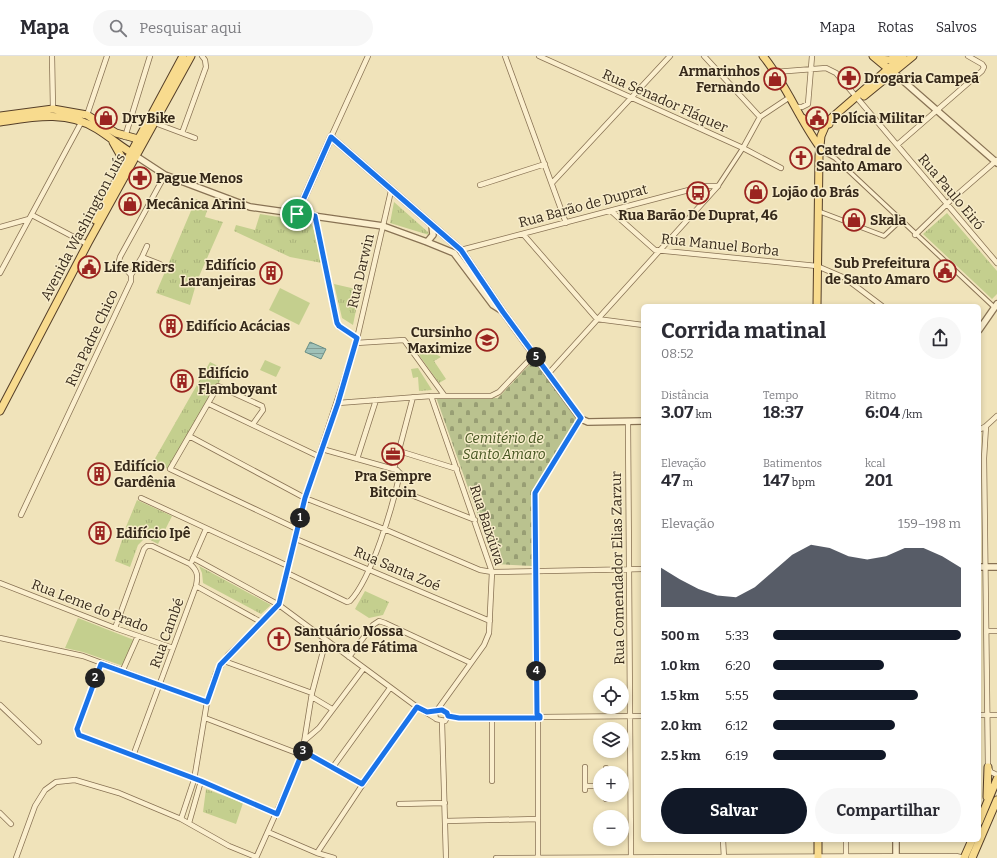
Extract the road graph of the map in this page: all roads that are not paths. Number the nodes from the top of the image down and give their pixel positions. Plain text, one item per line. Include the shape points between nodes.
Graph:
1 (52, 56) edge
2 (106, 56) edge
3 (150, 56) edge
4 (182, 56) edge
5 (191, 56) edge
6 (202, 56) edge
7 (368, 56) edge
8 (505, 56) edge
9 (539, 56) edge
10 (670, 56) edge
11 (704, 56) edge
12 (763, 56) edge
13 (812, 56) edge
14 (894, 56) edge
15 (903, 56) edge
16 (913, 56) edge
17 (968, 56) edge
18 (874, 57) edge
19 (811, 69) junction
20 (891, 71) junction
21 (775, 72) junction
22 (631, 97) junction
23 (790, 97) junction
24 (858, 98) junction
25 (795, 107) junction
26 (53, 108) junction
27 (937, 111) junction
28 (87, 115) junction
29 (0, 116) edge
30 (760, 117) junction
31 (801, 117) junction
32 (0, 122) edge
33 (82, 122) junction
34 (155, 123) junction
35 (826, 126) junction
36 (182, 133) junction
37 (125, 137) junction
38 (331, 137) junction
39 (195, 138) dead end
40 (111, 139) junction
41 (138, 139) junction
42 (897, 145) junction
43 (742, 148) junction
44 (819, 148) junction
45 (134, 154) junction
46 (996, 161) edge
47 (545, 164) junction
48 (781, 168) dead end
49 (122, 170) junction
50 (165, 175) junction
51 (552, 183) junction
52 (480, 185) dead end
53 (718, 186) junction
54 (392, 191) junction
55 (947, 204) junction
56 (611, 211) junction
57 (818, 211) junction
58 (297, 214) junction
59 (315, 216) junction
60 (31, 217) junction
61 (900, 221) junction
62 (566, 223) junction
63 (432, 225) junction
64 (383, 226) junction
65 (0, 227) edge
66 (523, 234) junction
67 (915, 235) junction
68 (427, 242) junction
69 (85, 243) junction
70 (148, 246) dead end
71 (461, 250) junction
72 (661, 250) junction
73 (454, 253) junction
74 (142, 258) junction
75 (997, 263) edge
76 (160, 264) dead end
77 (817, 266) junction
78 (0, 273) edge
79 (131, 275) junction
80 (817, 304) edge
81 (879, 304) edge
82 (996, 307) edge
83 (503, 312) junction
84 (597, 319) junction
85 (641, 325) edge
86 (981, 327) edge
87 (357, 338) junction
88 (356, 343) junction
89 (534, 354) junction
90 (549, 373) junction
91 (444, 395) junction
92 (431, 396) junction
93 (413, 397) junction
94 (376, 400) junction
95 (0, 401) edge
96 (338, 403) junction
97 (209, 404) junction
98 (0, 411) edge
99 (997, 416) edge
100 (581, 418) junction
101 (641, 421) edge
102 (628, 422) junction
103 (253, 424) junction
104 (986, 426) junction
105 (981, 429) edge
106 (189, 436) junction
107 (322, 449) junction
108 (399, 451) junction
109 (320, 456) junction
110 (357, 459) junction
111 (394, 469) junction
112 (457, 469) junction
113 (396, 489) junction
114 (141, 498) dead end
115 (305, 498) junction
116 (21, 515) dead end
117 (475, 520) junction
118 (206, 529) junction
119 (384, 529) junction
120 (297, 530) junction
121 (296, 539) junction
122 (193, 558) junction
123 (190, 564) junction
124 (288, 566) junction
125 (981, 567) edge
126 (987, 567) junction
127 (997, 567) edge
128 (370, 569) junction
129 (628, 569) junction
130 (641, 569) edge
131 (534, 571) junction
132 (492, 572) junction
133 (287, 573) junction
134 (0, 583) edge
135 (196, 586) junction
136 (279, 604) junction
137 (490, 621) junction
138 (261, 622) junction
139 (115, 628) junction
140 (987, 631) junction
141 (997, 631) edge
142 (138, 636) junction
143 (0, 638) edge
144 (326, 640) junction
145 (173, 648) junction
146 (349, 657) junction
147 (224, 661) junction
148 (471, 663) junction
149 (101, 664) junction
150 (364, 668) junction
151 (122, 672) junction
152 (159, 685) junction
153 (390, 688) junction
154 (312, 695) junction
155 (445, 701) junction
156 (207, 702) junction
157 (0, 705) edge
158 (417, 707) junction
159 (332, 708) junction
160 (437, 711) junction
161 (445, 711) junction
162 (427, 712) junction
163 (981, 715) edge
164 (988, 715) junction
165 (997, 715) edge
166 (448, 716) junction
167 (630, 716) junction
168 (641, 716) edge
169 (537, 717) junction
170 (204, 718) junction
171 (435, 718) junction
172 (492, 718) junction
173 (442, 722) junction
174 (304, 741) junction
175 (39, 742) dead end
176 (302, 753) junction
177 (133, 756) junction
178 (333, 766) junction
179 (585, 767) dead end
180 (988, 767) junction
181 (997, 775) edge
182 (997, 779) edge
183 (194, 780) junction
184 (201, 781) junction
185 (492, 781) dead end
186 (362, 784) junction
187 (630, 786) joint
188 (593, 787) edge
189 (997, 800) edge
190 (987, 802) junction
191 (445, 803) junction
192 (399, 804) dead end
193 (0, 813) edge
194 (277, 814) junction
195 (981, 817) edge
196 (181, 819) junction
197 (538, 819) junction
198 (445, 821) junction
199 (189, 823) junction
200 (11, 824) dead end
201 (268, 832) junction
202 (981, 837) edge
203 (724, 842) edge
204 (818, 842) edge
205 (846, 842) edge
206 (896, 842) edge
207 (971, 842) edge
208 (979, 842) edge
209 (317, 853) junction
210 (846, 856) junction
211 (724, 857) edge
212 (818, 857) edge
213 (896, 857) edge
214 (16, 858) edge
215 (256, 858) edge
216 (334, 858) edge
217 (446, 858) edge
218 (496, 858) edge
219 (538, 858) edge
220 (630, 858) edge
221 (964, 858) edge
222 (972, 858) edge

1 - 26 street
2 - 28 street
3 - 37 street
4 - 41 main road, Avenida Washington Luís
5 - 34 main road, Avenida Washington Luís
6 - 36 street via 206,67
7 - 38 street
8 - 47 street
9 - 22 street, Rua Senador Fláquer
10 - 22 street
11 - 30 street
12 - 21 main road
13 - 19 street
14 - 18 main road via 887,60
15 - 20 main road
16 - 20 main road
17 - 27 street via 982,64 984,69
18 - 20 main road
19 - 21 street, Rua Paulo Eiró
19 - 24 street, Rua Paulo Eiró via 831,69
19 - 25 street via 808,104
20 - 24 main road
20 - 27 street
21 - 23 main road
22 - 43 street, Rua Senador Fláquer
22 - 51 street
23 - 25 main road
23 - 30 street
24 - 35 main road
24 - 42 street, Rua Paulo Eiró
25 - 31 main road
26 - 28 main road
26 - 29 main road
27 - 42 street
27 - 46 street
28 - 37 main road
30 - 43 street
31 - 35 main road via 811,125
31 - 44 main road
32 - 33 main road via 42,116 58,116
33 - 40 main road
33 - 60 street
34 - 36 street
34 - 45 main road, Avenida Washington Luís
35 - 44 main road
36 - 39 street
37 - 41 main road
38 - 54 street
38 - 58 street
40 - 45 main road
40 - 49 main road via 122,158
41 - 45 main road, Avenida Washington Luís
42 - 55 street, Rua Paulo Eiró
43 - 48 street, Rua Senador Fláquer
43 - 53 street
44 - 57 main road
44 - 61 street via 836,158
45 - 49 main road, Avenida Washington Luís
45 - 50 street
45 - 69 main road, Avenida Washington Luís
46 - 55 street
47 - 51 street
47 - 52 street
49 - 69 main road, Avenida Washington Luís
50 - 58 street via 250,207
50 - 79 street via 120,256 121,264
51 - 62 street
53 - 56 street, Rua Barão de Duprat via 704,186
53 - 72 street
54 - 63 street
54 - 64 street, Rua Darwin
55 - 67 street
55 - 75 street, Rua Paulo Eiró
56 - 62 street, Rua Barão de Duprat
56 - 72 street, Rua Manuel Borba via 651,248
57 - 61 street via 884,236
57 - 77 main road
58 - 59 street
59 - 64 street
59 - 87 street via 337,323
60 - 65 street
60 - 69 street
60 - 78 street
61 - 67 street
62 - 66 street, Rua Barão de Duprat
63 - 68 street via 433,235
63 - 71 street
64 - 68 street
64 - 87 street, Rua Darwin
66 - 71 street, Rua Barão de Duprat
66 - 84 street
67 - 82 street
68 - 73 street
69 - 95 main road, Avenida Washington Luís
69 - 98 main road, Avenida Washington Luís
70 - 74 street, Rua Padre Chico
71 - 73 street, Rua Barão de Duprat
71 - 83 street
72 - 77 street, Rua Manuel Borba
72 - 84 street
73 - 83 street via 493,305
74 - 76 street
74 - 79 street, Rua Padre Chico
77 - 80 main road
77 - 81 street, Rua Manuel Borba via 845,278
79 - 116 street, Rua Padre Chico via 131,281
82 - 86 street
83 - 89 street
84 - 85 street
84 - 90 street
87 - 88 street, Rua Darwin
88 - 91 street via 404,340
88 - 96 street, Rua Darwin
89 - 90 street
89 - 91 street via 491,396
90 - 100 street
91 - 92 street
92 - 93 street
92 - 112 street, Rua Baixiúva
93 - 94 street
93 - 108 street
94 - 96 street
94 - 110 street
96 - 107 street, Rua Darwin
97 - 103 street
97 - 103 street via 217,387 220,386 262,406
97 - 106 street
99 - 104 street
100 - 102 street via 588,422
100 - 131 street via 535,493
101 - 102 street
102 - 129 street, Rua Comendador Elias Zarzur
103 - 109 street
104 - 105 street
104 - 126 street via 984,458
106 - 115 street
106 - 120 street via 171,468 172,471
107 - 109 street, Rua Darwin
107 - 110 street
108 - 111 street
108 - 112 street
109 - 115 street, Rua Darwin
110 - 111 street
111 - 113 street via 400,473
112 - 117 street, Rua Baixiúva
113 - 117 street
113 - 119 street
114 - 118 street
115 - 119 street
115 - 120 street, Rua Darwin
117 - 132 street, Rua Baixiúva
118 - 122 street
118 - 124 street
119 - 128 street
119 - 132 street via 480,570
120 - 121 street, Rua Darwin
121 - 124 street, Rua Darwin
121 - 128 street, Rua Santa Zoé
122 - 123 street
122 - 136 street
123 - 135 street via 197,572
123 - 139 street via 152,546 144,548
124 - 133 street, Rua Darwin
125 - 126 street
126 - 127 street
126 - 140 street
128 - 133 street via 353,598 347,602
128 - 137 street, Rua Santa Zoé
129 - 130 street
129 - 131 street
129 - 167 street, Rua Comendador Elias Zarzur
131 - 132 street
131 - 169 street
132 - 137 street, Rua Baixiúva
133 - 136 street, Rua Darwin
134 - 139 street, Rua Leme do Prado
135 - 138 street
135 - 145 street, Rua Cambé
136 - 138 street
136 - 144 street
137 - 148 street, Rua Baixiúva via 489,633
138 - 147 street
139 - 142 street, Rua Leme do Prado
140 - 141 street
140 - 164 street
142 - 145 street, Rua Leme do Prado
142 - 151 street
143 - 149 street via 82,656
144 - 146 street
144 - 154 street
145 - 152 street, Rua Cambé
146 - 148 street via 373,625 379,621
146 - 150 street
147 - 154 street
147 - 156 street via 216,673
148 - 155 street, Rua Baixiúva
149 - 151 street
149 - 177 street via 77,729 79,735
150 - 153 street
150 - 159 street
151 - 152 street
152 - 156 street
152 - 177 street, Rua Cambé
153 - 158 street
153 - 178 street
154 - 159 street
154 - 174 street
155 - 160 street, Rua Baixiúva
155 - 161 street
156 - 170 street
157 - 175 street
158 - 162 street
158 - 186 street
159 - 174 street via 319,728
160 - 161 street
160 - 162 street
160 - 171 street
161 - 166 street
162 - 171 street
163 - 164 street
164 - 165 street
164 - 180 street
166 - 172 street
166 - 173 street
167 - 168 street
167 - 169 street
167 - 187 street, Rua Comendador Elias Zarzur
169 - 172 street
169 - 197 street
170 - 176 street
170 - 183 street
171 - 173 street
172 - 185 street
173 - 191 street
174 - 176 street
176 - 178 street
176 - 194 street
177 - 183 street
178 - 186 street
179 - 188 street via 585,788
180 - 181 street
180 - 190 main road
182 - 190 main road
183 - 184 street
183 - 196 street
184 - 194 street
184 - 199 street
186 - 209 street
187 - 220 street, Rua Comendador Elias Zarzur
189 - 202 main road
190 - 195 main road
191 - 192 street
191 - 198 street
193 - 200 street
194 - 201 street
196 - 199 street
196 - 214 street via 108,789 75,780 56,782 45,790 36,806
197 - 198 street
197 - 219 street
198 - 217 street
199 - 215 street
201 - 209 street
201 - 215 street
203 - 211 street
204 - 212 main road
205 - 210 street
206 - 213 street
207 - 221 main road
208 - 222 main road
209 - 216 street
210 - 212 street
210 - 213 street
211 - 212 street
211 - 220 street
213 - 221 street
218 - 219 street
219 - 220 street

